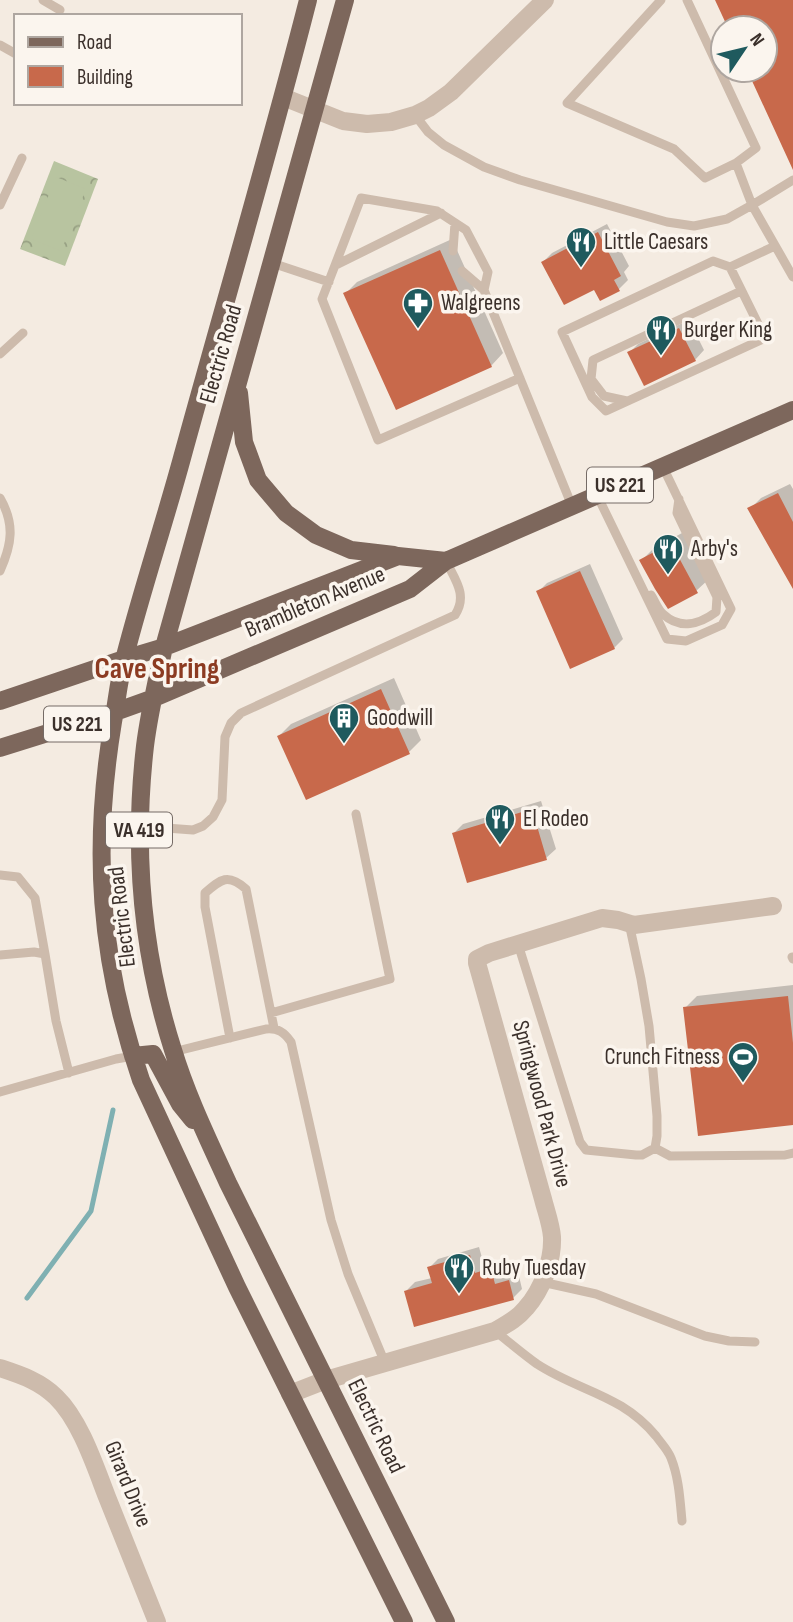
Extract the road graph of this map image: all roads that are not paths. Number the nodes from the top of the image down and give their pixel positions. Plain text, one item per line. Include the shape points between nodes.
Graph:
1 (43, 0) edge
2 (308, 0) edge
3 (345, 0) edge
4 (545, 0) edge
5 (661, 0) edge
6 (688, 0) edge
7 (60, 10) dead end
8 (283, 97) junction
9 (315, 110) junction
10 (415, 116) junction
11 (22, 158) dead end
12 (736, 163) junction
13 (793, 180) edge
14 (0, 205) edge
15 (752, 205) junction
16 (441, 214) junction
17 (455, 223) junction
18 (775, 246) junction
19 (453, 251) dead end
20 (272, 263) junction
21 (335, 265) junction
22 (730, 267) junction
23 (462, 271) dead end
24 (793, 277) edge
25 (329, 282) junction
26 (484, 290) junction
27 (741, 291) junction
28 (23, 333) dead end
29 (0, 354) edge
30 (520, 378) junction
31 (239, 382) junction
32 (627, 401) junction
33 (793, 410) edge
34 (663, 467) junction
35 (597, 495) junction
36 (0, 498) edge
37 (679, 499) junction
38 (572, 506) junction
39 (398, 556) junction
40 (446, 561) junction
41 (0, 571) edge
42 (633, 572) junction
43 (164, 647) junction
44 (124, 659) junction
45 (154, 698) junction
46 (0, 701) edge
47 (115, 712) junction
48 (0, 748) edge
49 (356, 814) dead end
50 (139, 826) junction
51 (0, 875) edge
52 (773, 905) dead end
53 (629, 923) junction
54 (518, 944) junction
55 (45, 954) junction
56 (0, 955) edge
57 (270, 1011) junction
58 (274, 1028) junction
59 (230, 1038) junction
60 (173, 1052) junction
61 (133, 1056) junction
62 (69, 1073) junction
63 (0, 1092) edge
64 (206, 1136) junction
65 (655, 1148) junction
66 (793, 1153) edge
67 (542, 1282) junction
68 (495, 1331) junction
69 (755, 1342) dead end
70 (385, 1363) junction
71 (0, 1367) edge
72 (326, 1380) junction
73 (290, 1394) junction
74 (682, 1521) dead end
75 (156, 1622) edge
76 (404, 1622) edge
77 (446, 1622) edge

1 - 7 lane
2 - 8 main road, Electric Road / VA 419
3 - 9 main road, Electric Road / VA 419
4 - 10 street via 451,92
5 - 12 lane via 567,103 674,149 705,178
6 - 12 lane via 756,148
8 - 9 street
8 - 44 main road, Electric Road / VA 419
9 - 10 street via 367,124
9 - 20 main road, Electric Road / VA 419
10 - 15 lane via 444,145 484,167 667,222 694,226 727,219
11 - 14 lane
12 - 15 lane
13 - 15 lane
15 - 18 lane
16 - 17 lane
16 - 21 lane
16 - 21 lane via 361,198
17 - 19 lane
17 - 26 lane via 467,230 488,272
18 - 22 lane
18 - 24 lane
20 - 25 lane
20 - 31 main road, Electric Road / VA 419
21 - 25 lane
22 - 27 lane
22 - 32 lane via 713,261 562,332 592,397 607,411
23 - 26 lane
25 - 30 lane via 322,299 378,440
26 - 30 lane
27 - 32 lane via 765,338
27 - 32 lane via 593,360 592,379 604,396
28 - 29 lane
30 - 38 lane
31 - 39 main road via 244,442 258,480 286,513 316,535 351,550
31 - 43 main road, Electric Road / VA 419
33 - 34 main road, Brambleton Avenue / US 221
34 - 35 main road, Brambleton Avenue / US 221
34 - 37 lane
35 - 38 main road, Brambleton Avenue / US 221
35 - 42 lane
36 - 41 lane via 11,524 10,544
37 - 42 lane via 677,513 717,597 716,612 699,622 684,624 670,619
37 - 42 lane via 732,610 723,625 686,641 667,639
38 - 40 main road, Brambleton Avenue / US 221
39 - 40 main road, Brambleton Avenue / US 221
39 - 43 main road, Brambleton Avenue / US 221
40 - 45 main road, Brambleton Avenue / US 221 via 410,589
40 - 50 lane via 462,597 455,615 241,713 225,737 222,800 213,817 193,830
43 - 44 main road, Brambleton Avenue / US 221
43 - 45 main road, Electric Road / VA 419
44 - 46 main road, Brambleton Avenue / US 221
44 - 47 main road, Electric Road / VA 419
45 - 47 main road, Brambleton Avenue / US 221
45 - 50 main road, Electric Road / VA 419 via 145,743
47 - 48 main road, Brambleton Avenue / US 221
47 - 61 main road, Electric Road / VA 419 via 103,793 102,901 115,989
49 - 57 lane via 390,979
50 - 60 main road, Electric Road / VA 419 via 146,941
51 - 55 lane via 18,877 35,898
52 - 53 street, Springwood Park Drive
53 - 54 street, Springwood Park Drive via 602,918
53 - 65 lane via 649,1026 657,1116
54 - 65 lane via 580,1142 586,1150 636,1155
54 - 67 street, Springwood Park Drive via 481,957 477,963 552,1237
55 - 56 lane
55 - 62 lane
57 - 58 lane
57 - 59 lane via 246,889 225,879 205,893 205,907
58 - 59 lane
58 - 70 lane via 291,1042 331,1220
59 - 60 lane
60 - 64 main road, Electric Road / VA 419
61 - 62 lane
61 - 64 main road via 153,1054 180,1104
61 - 73 main road, Electric Road / VA 419
62 - 63 lane
64 - 72 main road, Electric Road / VA 419
65 - 66 lane via 670,1156
67 - 68 street, Springwood Park Drive via 526,1308
67 - 69 lane via 596,1294 705,1336
68 - 70 street, Springwood Park Drive
68 - 74 lane via 537,1364 604,1395 645,1423 671,1456
70 - 72 street, Springwood Park Drive
71 - 75 street, Girard Drive via 43,1385 69,1413 87,1446
72 - 73 street, Springwood Park Drive
72 - 77 main road, Electric Road / VA 419
73 - 76 main road, Electric Road / VA 419

